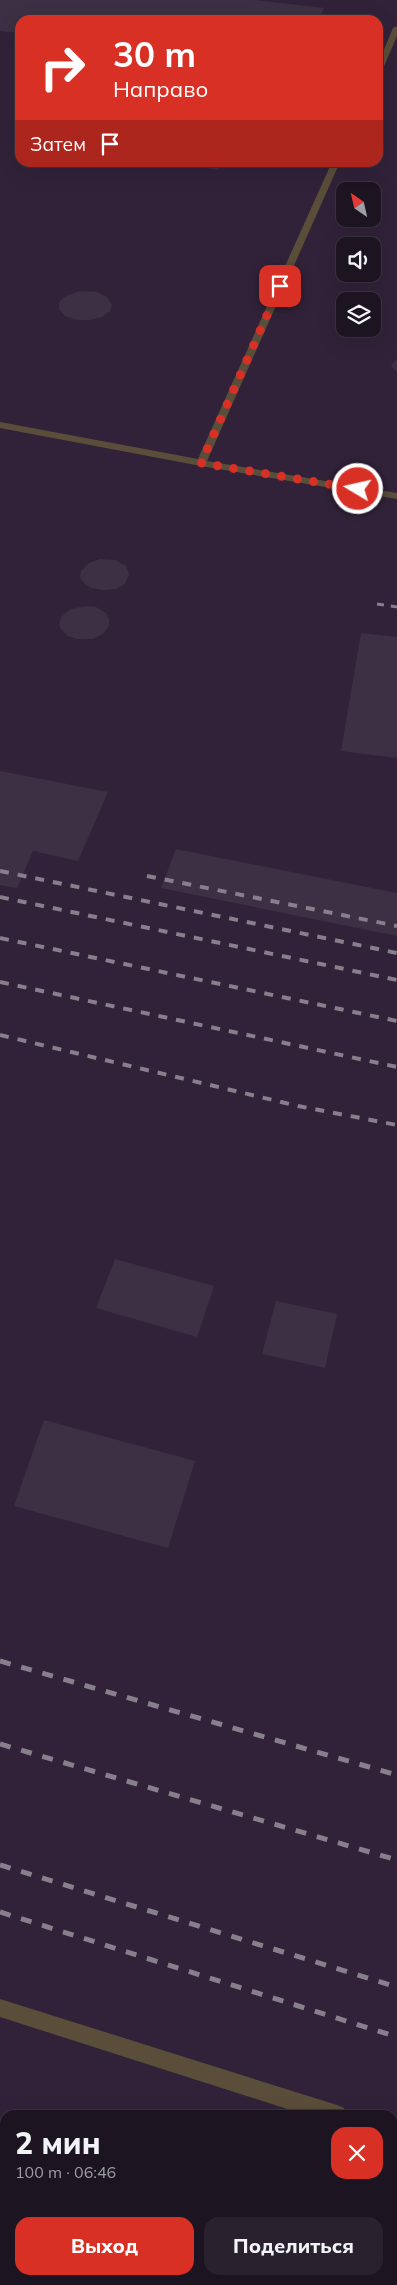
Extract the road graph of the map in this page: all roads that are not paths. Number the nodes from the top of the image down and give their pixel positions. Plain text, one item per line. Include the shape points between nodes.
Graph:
1 (397, 28) edge
2 (383, 60) edge
3 (334, 167) edge
4 (0, 425) edge
5 (201, 463) junction
6 (397, 496) edge
7 (0, 2008) edge
8 (321, 2110) edge

1 - 2 lane
3 - 5 lane
4 - 5 lane
5 - 6 lane
7 - 8 lane

